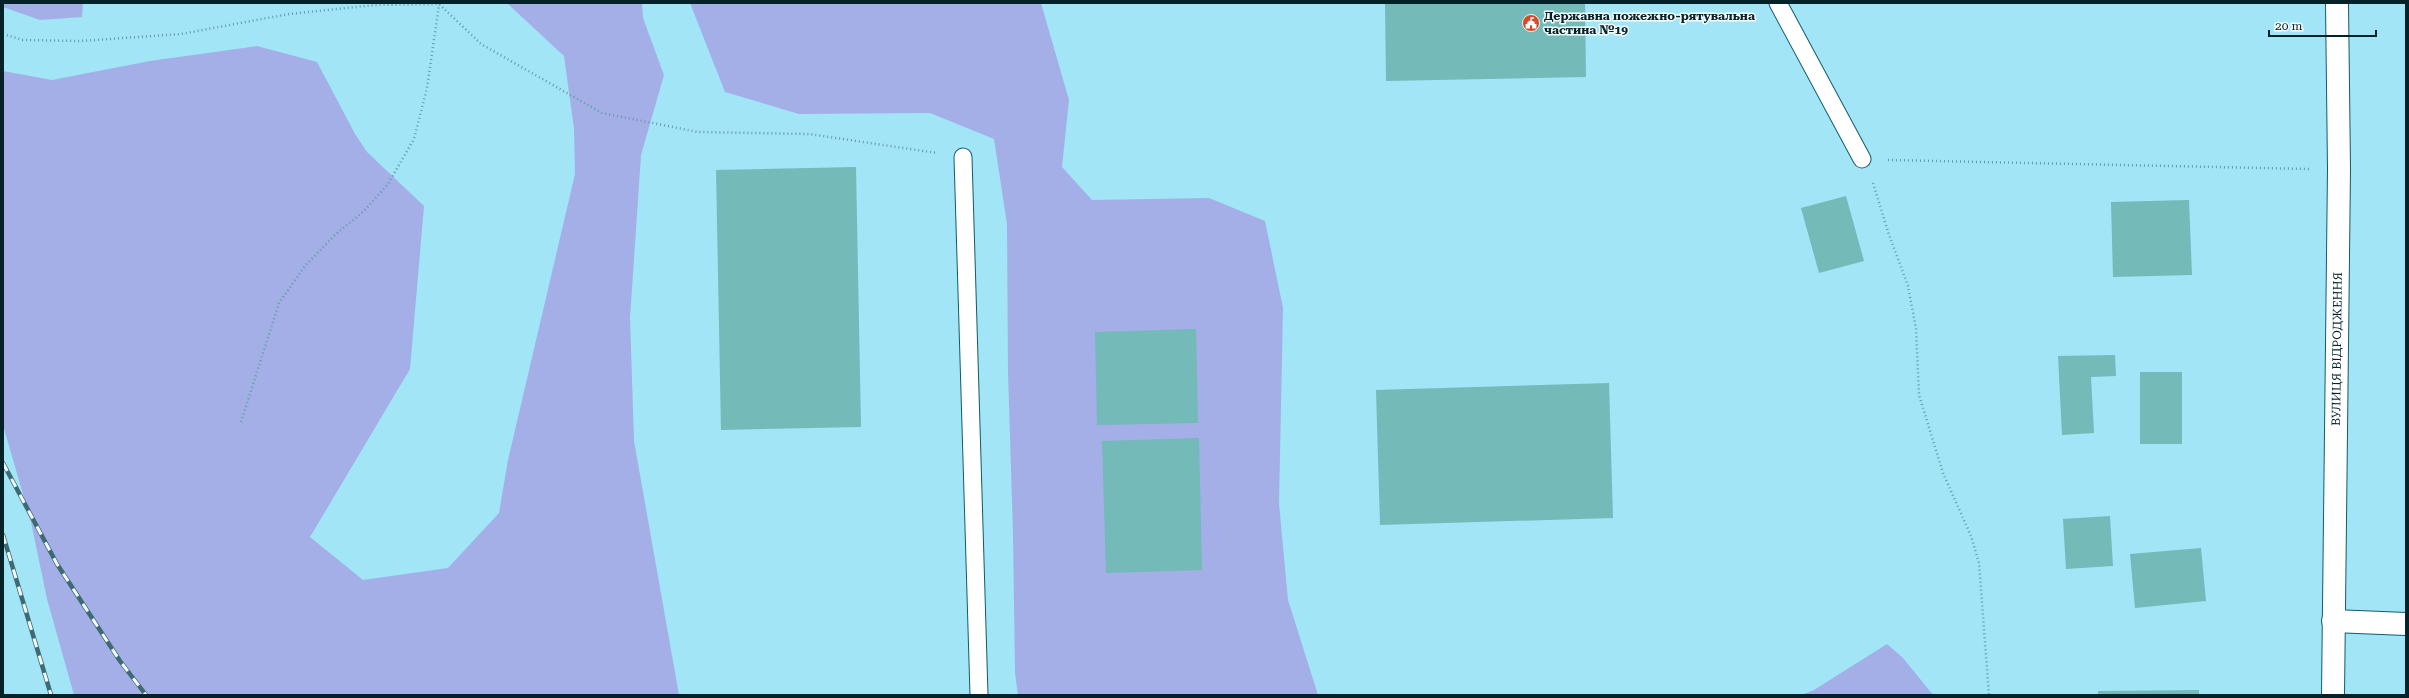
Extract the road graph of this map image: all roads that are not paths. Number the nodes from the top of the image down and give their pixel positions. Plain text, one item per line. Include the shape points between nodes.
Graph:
1 (1778, 3) edge
2 (2337, 3) edge
3 (963, 157) road end
4 (1862, 159) road end
5 (2333, 622) junction
6 (2406, 624) edge
7 (979, 695) edge
8 (2333, 695) edge

1 - 4 lane
2 - 5 street, ВУЛИЦЯ ВІДРОДЖЕННЯ via 2340,169
3 - 7 lane
5 - 6 street
5 - 8 street, ВУЛИЦЯ ВІДРОДЖЕННЯ

